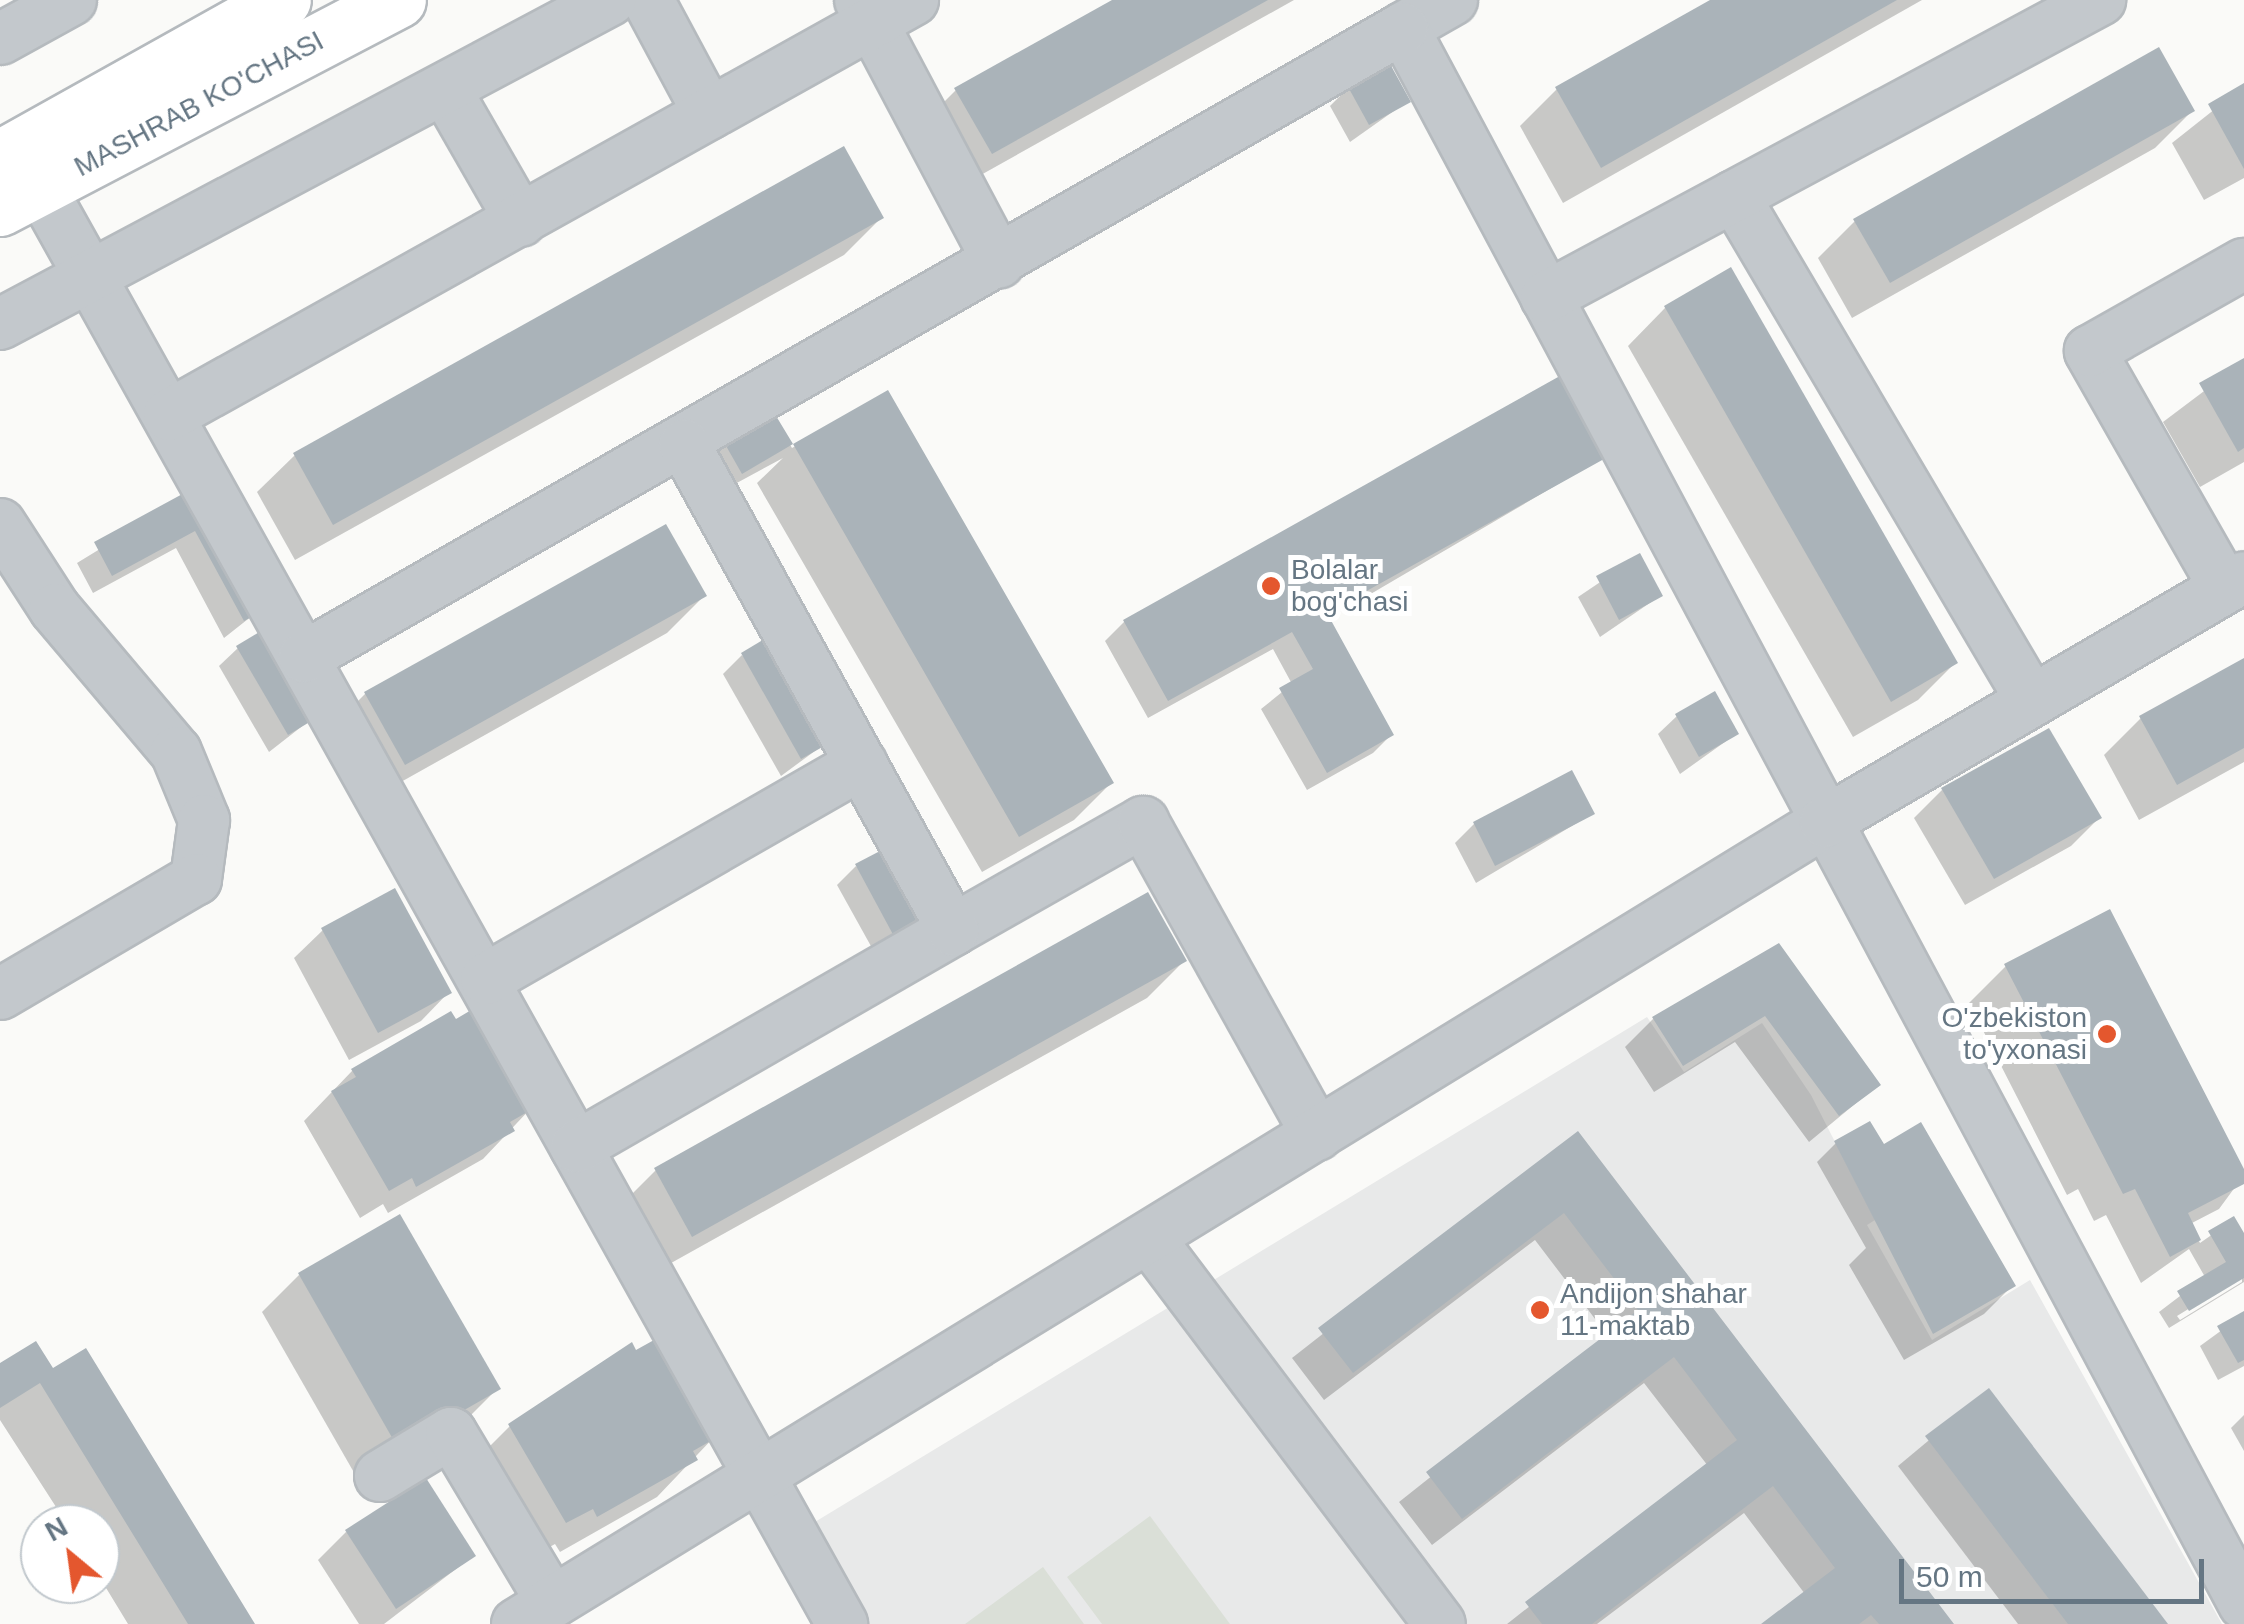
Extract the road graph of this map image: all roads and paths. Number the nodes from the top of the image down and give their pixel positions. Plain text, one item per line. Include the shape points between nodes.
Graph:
1 (71, 0) edge
2 (283, 0) edge
3 (398, 0) edge
4 (610, 0) edge
5 (648, 0) edge
6 (1452, 0) edge
7 (2100, 0) edge
8 (882, 8) edge
9 (1403, 28) junction
10 (0, 39) edge
11 (446, 88) junction
12 (710, 114) junction
13 (13, 184) edge
14 (1734, 196) junction
15 (521, 221) junction
16 (999, 262) junction
17 (2244, 264) edge
18 (87, 276) junction
19 (1546, 297) junction
20 (0, 324) edge
21 (170, 415) junction
22 (684, 444) junction
23 (0, 524) edge
24 (2234, 582) edge
25 (304, 657) junction
26 (2032, 701) junction
27 (862, 764) junction
28 (1825, 822) junction
29 (954, 930) junction
30 (486, 979) junction
31 (0, 994) edge
32 (1316, 1135) junction
33 (576, 1147) junction
34 (1149, 1238) junction
35 (380, 1476) dead end
36 (755, 1477) junction
37 (2244, 1604) edge
38 (534, 1613) edge
39 (842, 1624) edge
40 (1440, 1624) edge

1 - 10 street
2 - 13 main road, MASHRAB KO'CHASI
3 - 13 main road, MASHRAB KO'CHASI
4 - 11 street
5 - 12 street
6 - 9 street
7 - 14 street
8 - 12 street
8 - 16 street
9 - 16 street
9 - 19 street
11 - 15 street
11 - 18 street
12 - 15 street
13 - 18 street
14 - 19 street
14 - 26 street
15 - 21 street
16 - 22 street
17 - 24 street via 2090,351
18 - 20 street
18 - 21 street
19 - 28 street
21 - 25 street
22 - 25 street
22 - 27 street
23 - 31 street via 56,608 176,752 204,820 196,879
24 - 26 street
25 - 30 street
26 - 28 street
27 - 29 street
27 - 30 street
28 - 32 street
28 - 37 street
29 - 32 street via 1143,822
29 - 33 street
30 - 33 street
32 - 34 street
33 - 36 street
34 - 36 street
34 - 40 street
35 - 38 street via 451,1433
36 - 38 street
36 - 39 street

